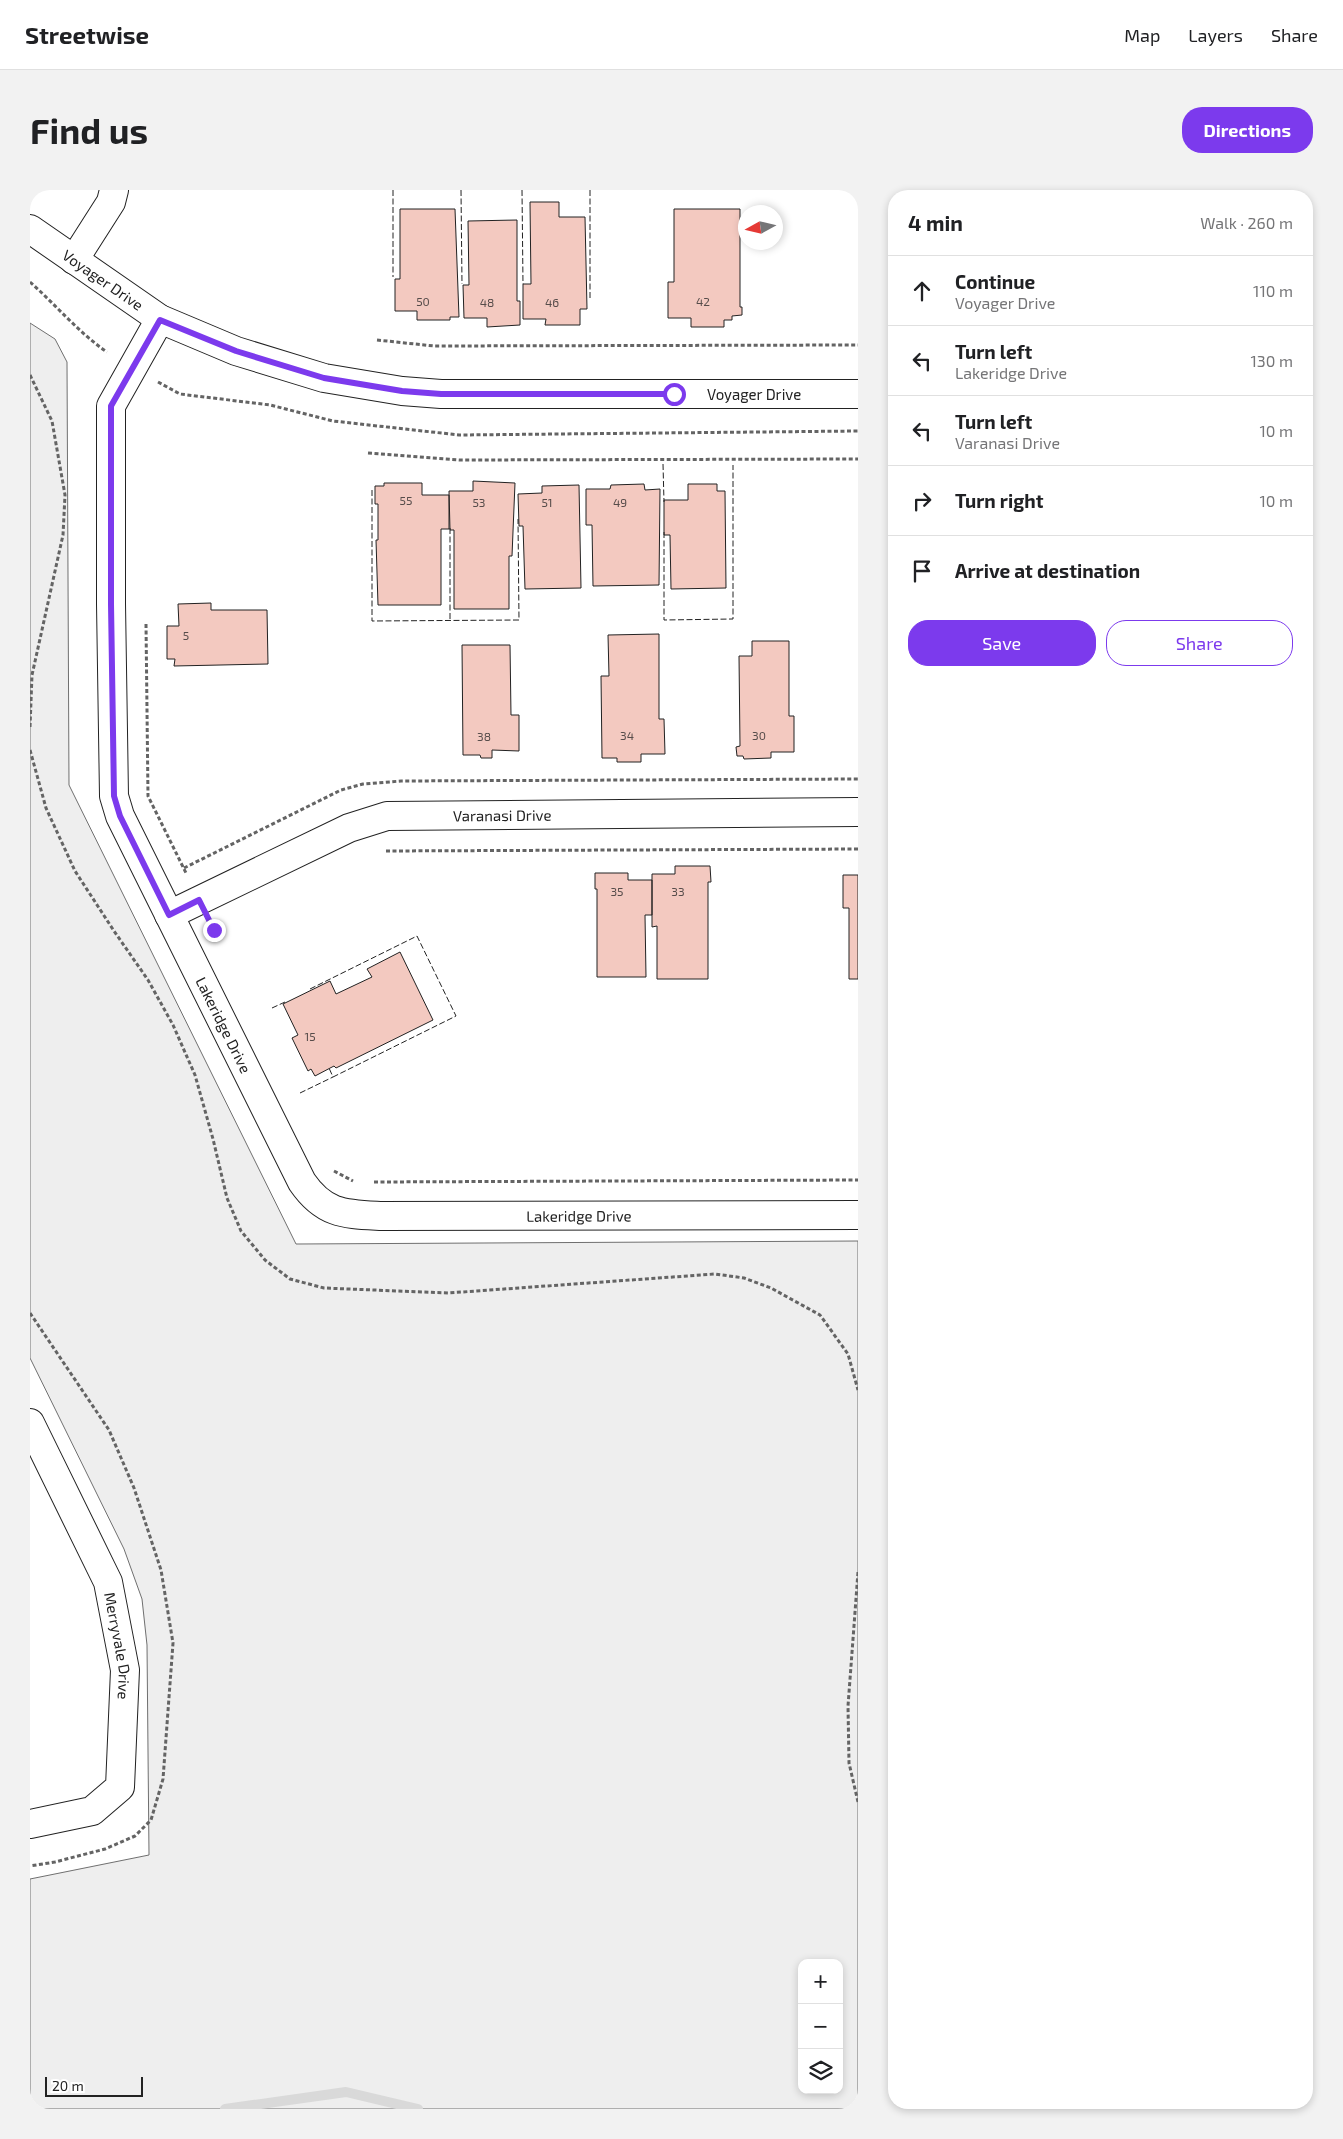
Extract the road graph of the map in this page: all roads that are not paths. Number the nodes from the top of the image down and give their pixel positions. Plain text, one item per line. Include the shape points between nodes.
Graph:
1 (114, 190) edge
2 (30, 229) edge
3 (74, 260) junction
4 (160, 320) junction
5 (858, 394) edge
6 (858, 812) edge
7 (169, 915) junction
8 (858, 1214) edge
9 (30, 1423) edge
10 (30, 1824) edge

1 - 3 street via 112,202
2 - 3 street, Voyager Drive
3 - 4 street, Voyager Drive
4 - 5 street, Voyager Drive via 236,351 324,378 410,392
4 - 7 street, Lakeridge Drive via 111,406 112,776 120,816
6 - 7 street, Varanasi Drive via 387,816 348,828
7 - 8 street, Lakeridge Drive via 302,1182 310,1194 342,1214
9 - 10 street, Merryvale Drive via 108,1582 125,1670 120,1787 92,1811

